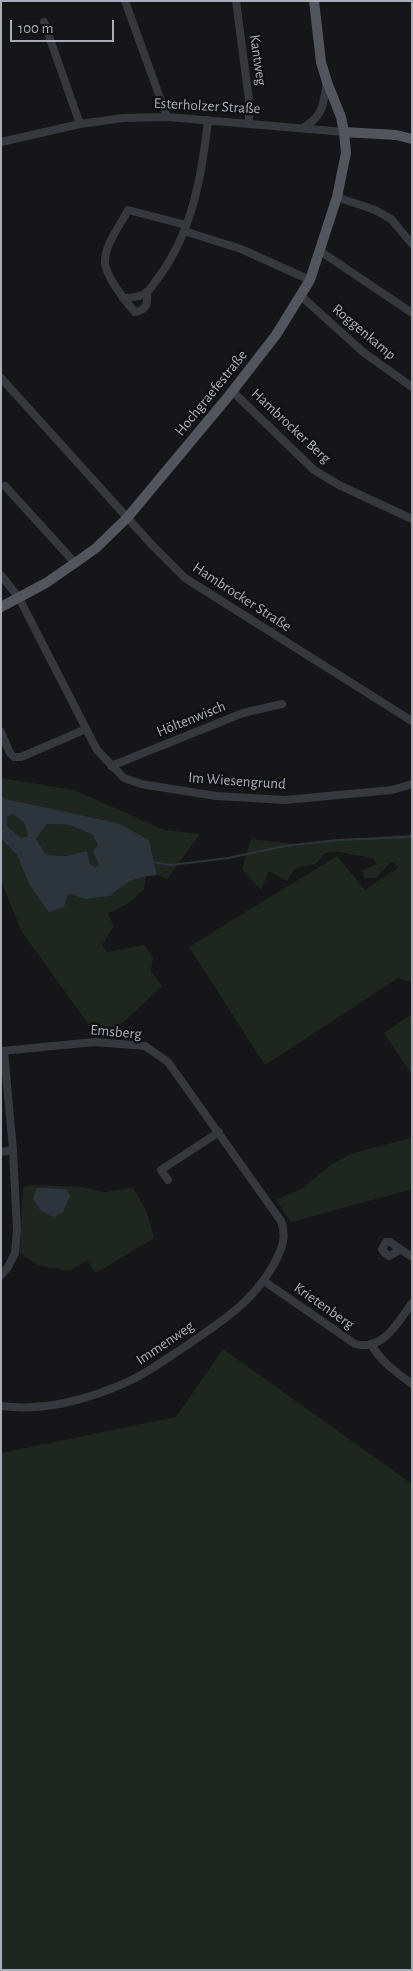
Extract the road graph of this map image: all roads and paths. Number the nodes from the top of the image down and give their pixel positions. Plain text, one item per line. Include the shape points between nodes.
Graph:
1 (125, 1) edge
2 (236, 1) edge
3 (314, 1) edge
4 (44, 22) dead end
5 (327, 82) junction
6 (167, 117) junction
7 (208, 120) junction
8 (249, 123) junction
9 (80, 124) junction
10 (303, 128) junction
11 (344, 132) junction
12 (412, 139) edge
13 (1, 142) edge
14 (337, 197) junction
15 (185, 228) junction
16 (412, 244) edge
17 (320, 252) junction
18 (310, 280) junction
19 (147, 292) junction
20 (301, 296) junction
21 (123, 298) junction
22 (412, 313) edge
23 (1, 378) edge
24 (412, 386) edge
25 (233, 392) junction
26 (5, 486) dead end
27 (127, 518) junction
28 (412, 520) edge
29 (75, 563) junction
30 (1, 575) edge
31 (19, 598) junction
32 (1, 607) edge
33 (282, 704) dead end
34 (412, 721) edge
35 (86, 729) junction
36 (1, 732) edge
37 (111, 766) junction
38 (412, 784) edge
39 (2, 1051) edge
40 (219, 1132) junction
41 (12, 1150) junction
42 (1, 1152) edge
43 (168, 1180) dead end
44 (281, 1221) joint
45 (400, 1250) dead end
46 (412, 1257) edge
47 (1, 1275) edge
48 (264, 1281) junction
49 (412, 1303) edge
50 (371, 1344) junction
51 (412, 1386) edge
52 (1, 1406) edge

1 - 6 street
2 - 8 street, Kantweg
3 - 5 main road, Hochgraefestraße via 319,48
4 - 9 street
5 - 10 street via 320,112
5 - 11 main road, Hochgraefestraße
6 - 7 street, Esterholzer Straße
6 - 9 street, Esterholzer Straße via 123,118
7 - 8 street, Esterholzer Straße
7 - 15 street via 201,170
8 - 10 street, Esterholzer Straße
9 - 13 street, Esterholzer Straße
10 - 11 street, Esterholzer Straße
11 - 12 main road, Esterholzer Straße
11 - 14 main road, Hochgraefestraße via 346,153
14 - 16 street via 391,219
14 - 17 main road, Hochgraefestraße
15 - 18 street
15 - 19 street via 166,267
15 - 21 street via 128,210 108,249 105,264
17 - 18 main road, Hochgraefestraße
17 - 22 street
18 - 20 main road, Hochgraefestraße
19 - 21 street
19 - 21 street via 148,300 142,311 135,312
20 - 24 street, Roggenkamp via 363,352
20 - 25 main road, Hochgraefestraße
23 - 27 street, Hambrocker Straße
25 - 27 main road, Hochgraefestraße
25 - 28 street, Hambrocker Berg via 314,470
26 - 29 street
27 - 29 main road, Hochgraefestraße
27 - 34 street, Hambrocker Straße via 185,578
29 - 31 main road, Hochgraefestraße
30 - 31 street, Im Wiesengrund
31 - 32 main road, Hochgraefestraße
31 - 35 street, Im Wiesengrund
33 - 37 street, Höltenwisch via 243,713
35 - 36 street via 21,757 10,753
35 - 37 street, Im Wiesengrund via 97,750
37 - 38 street, Im Wiesengrund via 124,778 141,784 216,796 285,800 392,790
39 - 40 street, Emsberg via 95,1042 145,1046 168,1062
39 - 41 street
40 - 43 street via 161,1170
40 - 44 street, Emsberg
41 - 42 street
41 - 47 street via 16,1243 12,1260
44 - 48 street, Immenweg via 284,1239
45 - 46 street
48 - 50 street, Krietenberg via 355,1344
48 - 52 street, Immenweg via 234,1313 126,1383 92,1396 47,1406
49 - 50 street via 392,1331
50 - 51 street via 378,1356

